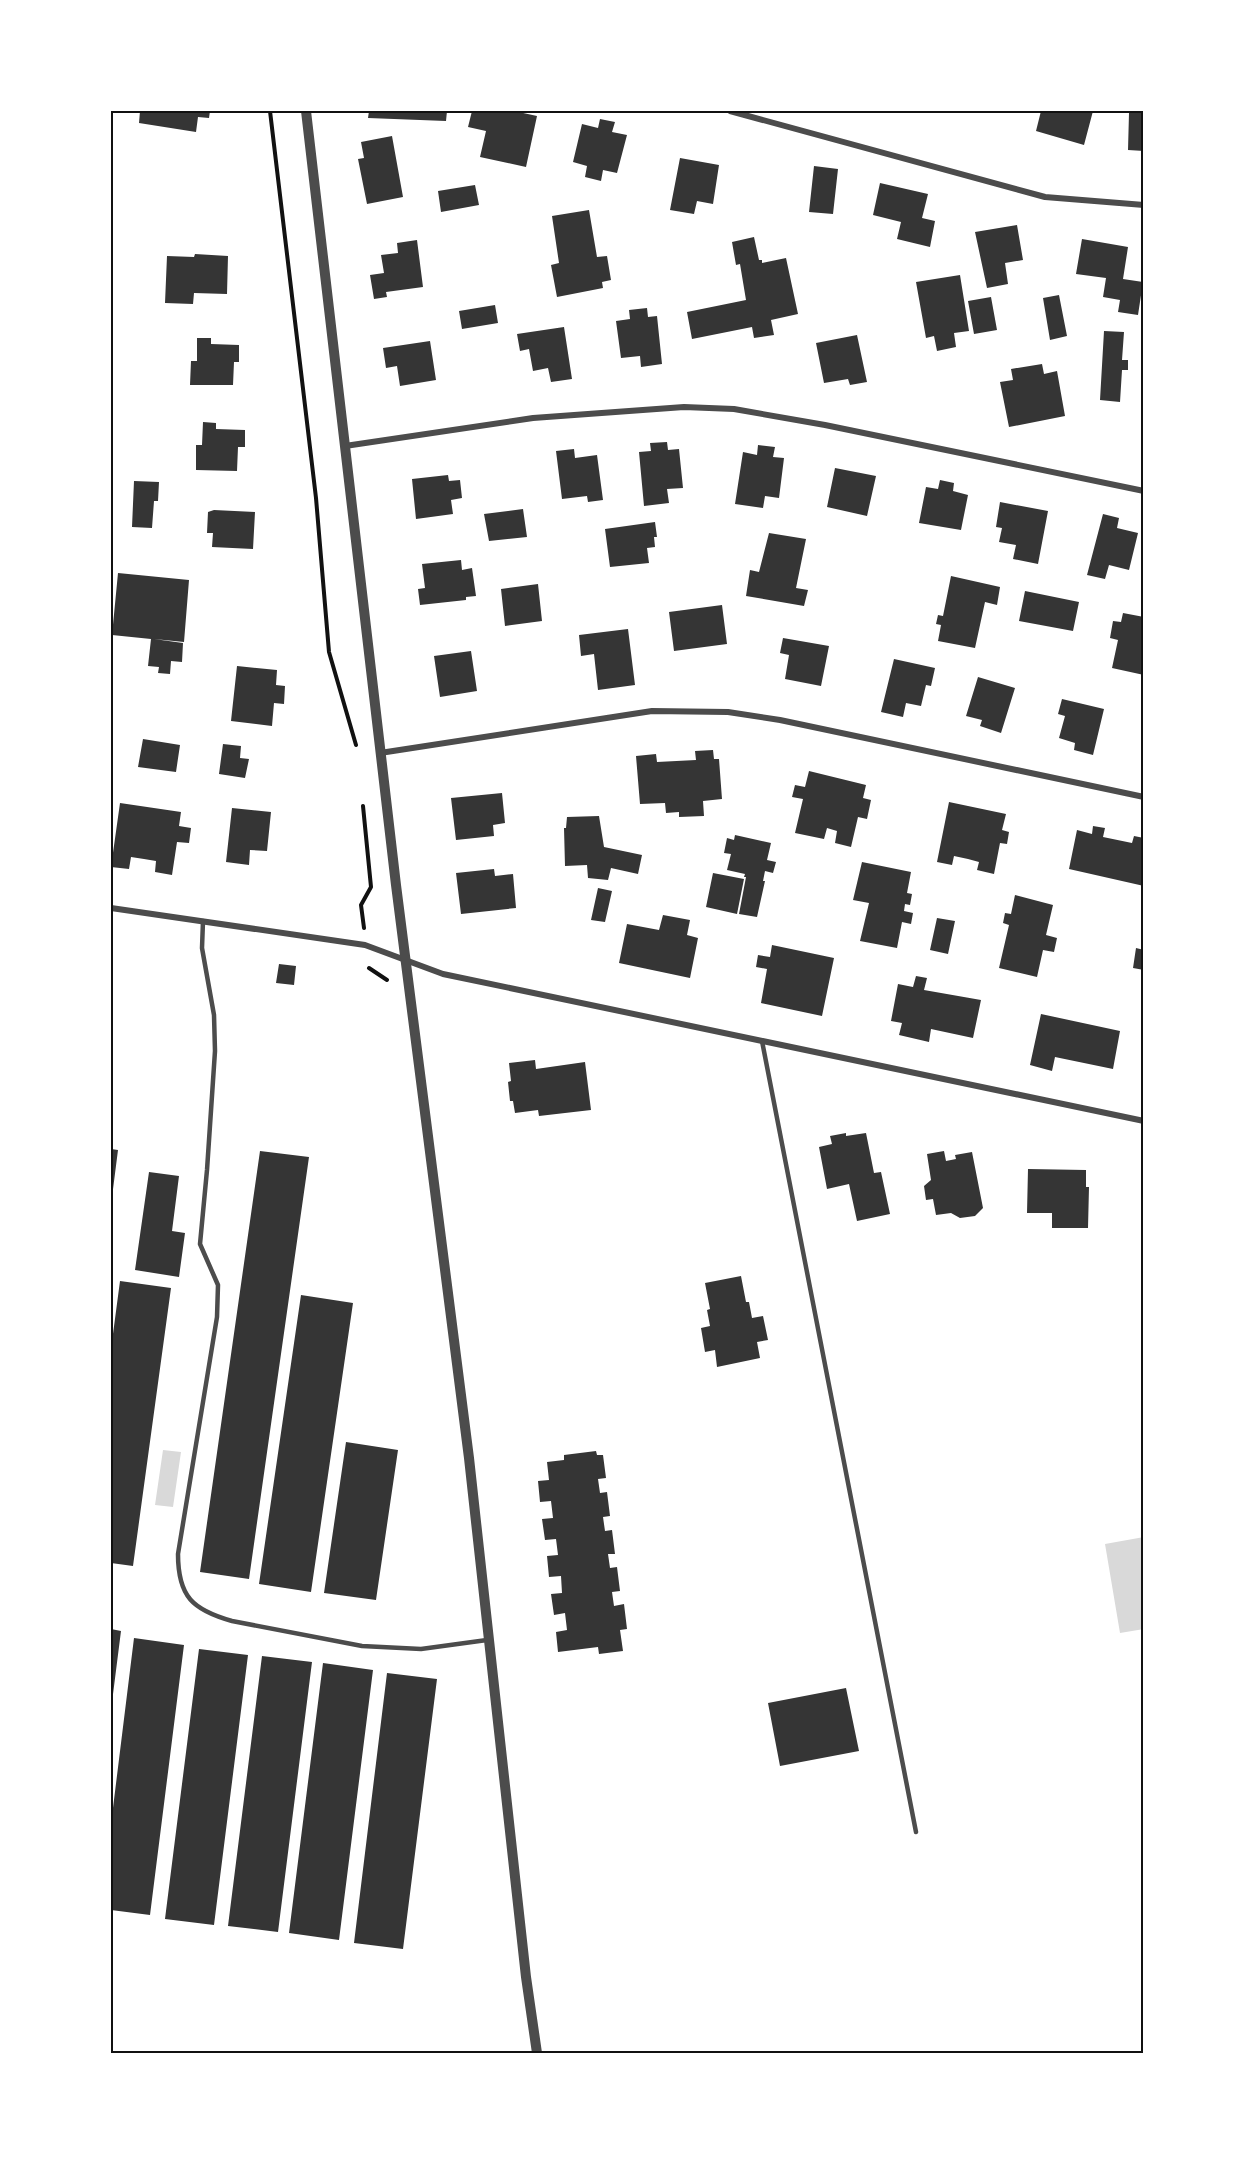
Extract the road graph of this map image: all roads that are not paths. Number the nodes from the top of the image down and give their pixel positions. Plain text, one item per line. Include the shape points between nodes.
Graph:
1 (306, 111) edge
2 (730, 111) edge
3 (1144, 205) edge
4 (344, 446) junction
5 (1144, 491) edge
6 (380, 753) junction
7 (1144, 797) edge
8 (111, 908) edge
9 (203, 921) junction
10 (405, 959) junction
11 (762, 1041) junction
12 (1144, 1121) edge
13 (489, 1640) junction
14 (916, 1832) dead end
15 (537, 2053) edge

1 - 4 street
2 - 3 street via 1045,197
4 - 5 street via 533,418 684,407 734,409
4 - 6 street
6 - 7 street via 652,711 728,712
6 - 10 street
8 - 9 street
9 - 10 street via 365,945
9 - 13 lane via 202,948 214,1015 215,1051 200,1244 218,1285 217,1317 178,1554 184,1591 194,1605 211,1615 362,1646 421,1649
10 - 11 street via 443,974
10 - 13 street via 470,1458
11 - 12 street
11 - 14 lane
13 - 15 street

